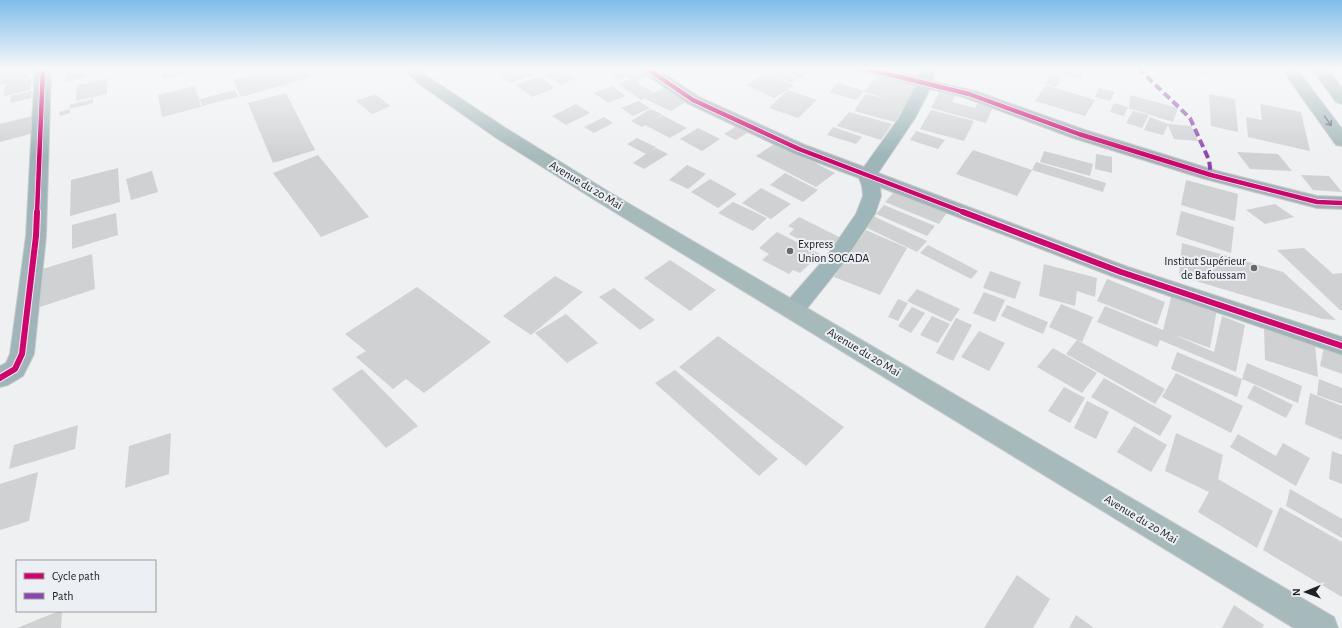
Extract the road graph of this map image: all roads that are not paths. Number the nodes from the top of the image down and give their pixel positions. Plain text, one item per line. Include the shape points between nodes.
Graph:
1 (42, 97) edge
2 (449, 97) edge
3 (689, 97) edge
4 (916, 97) edge
5 (978, 97) edge
6 (1310, 97) edge
7 (1342, 141) edge
8 (867, 176) junction
9 (1342, 203) edge
10 (793, 310) junction
11 (1342, 346) edge
12 (0, 378) edge
13 (1323, 628) edge

1 - 12 street via 36,236 22,354 15,369
2 - 10 main road, Avenue du 20 Mai via 602,196
3 - 8 street via 799,149
4 - 8 street via 907,118
5 - 9 street via 1071,132 1211,175 1317,202
6 -> 7 main road
8 - 10 street via 872,196 865,214 834,260
8 - 11 street via 1114,270
10 - 13 main road, Avenue du 20 Mai

